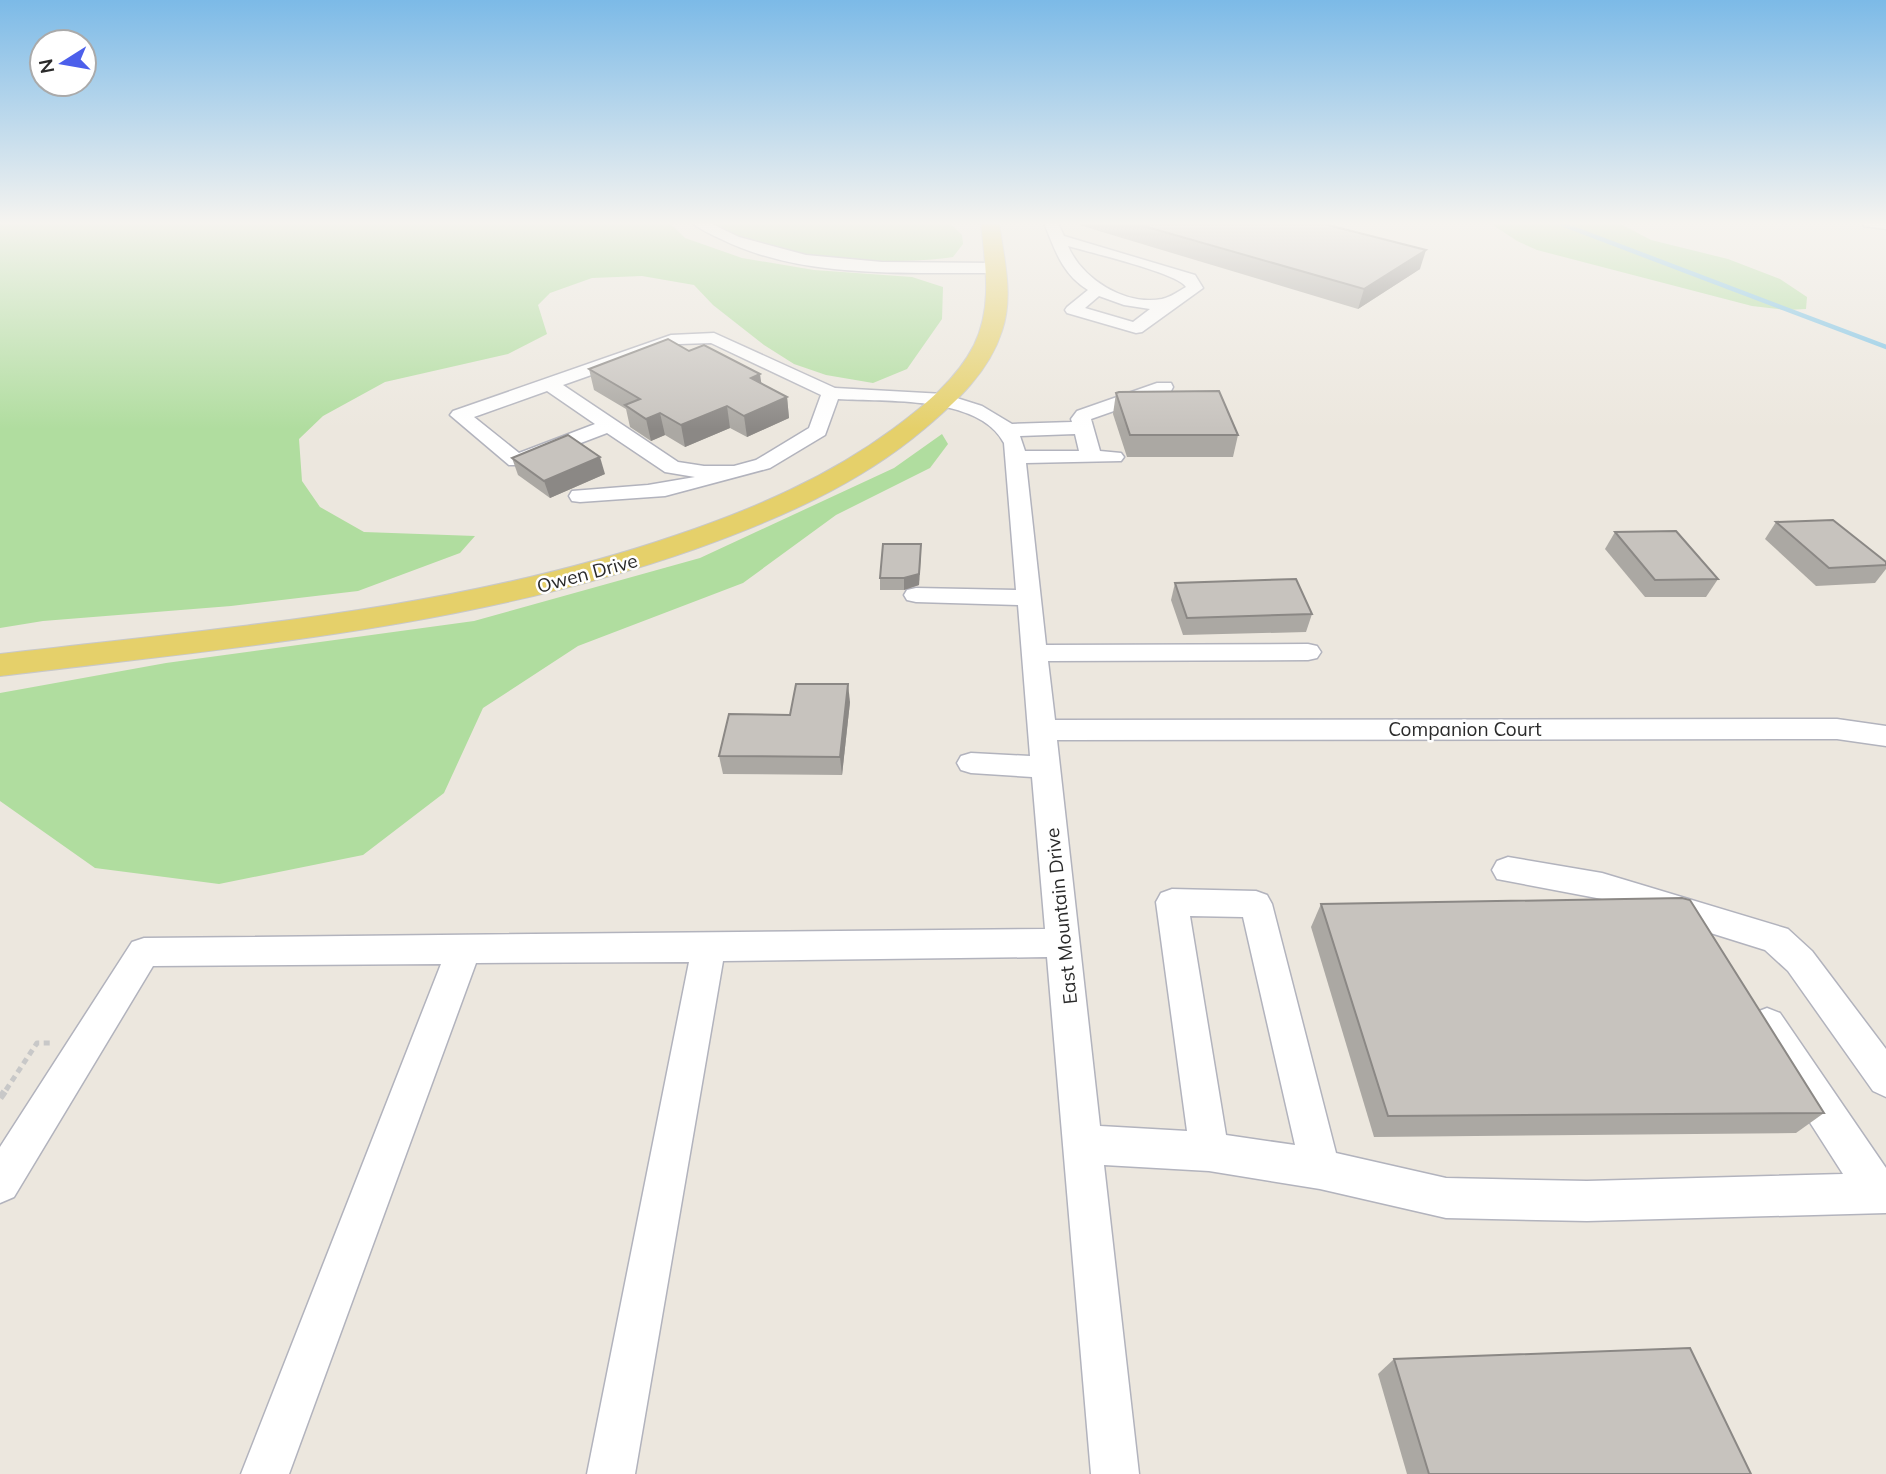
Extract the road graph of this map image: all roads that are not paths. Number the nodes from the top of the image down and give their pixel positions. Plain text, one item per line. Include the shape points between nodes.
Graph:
1 (996, 292) edge
2 (1095, 292) edge
3 (1104, 292) edge
4 (1189, 292) edge
5 (1170, 303) junction
6 (549, 384) junction
7 (1164, 387) dead end
8 (831, 393) junction
9 (944, 400) junction
10 (610, 425) junction
11 (1084, 428) junction
12 (1011, 444) junction
13 (1091, 457) junction
14 (1114, 457) dead end
15 (735, 472) junction
16 (580, 496) dead end
17 (916, 595) dead end
18 (1030, 598) junction
19 (1308, 652) dead end
20 (1035, 653) junction
21 (0, 664) edge
22 (1043, 730) junction
23 (1886, 737) edge
24 (971, 763) dead end
25 (1046, 767) junction
26 (1508, 870) dead end
27 (1693, 914) junction
28 (1063, 943) junction
29 (709, 947) junction
30 (464, 949) junction
31 (1722, 956) edge
32 (1752, 1002) edge
33 (1886, 1079) edge
34 (1083, 1144) junction
35 (1209, 1152) junction
36 (1320, 1169) junction
37 (0, 1183) edge
38 (1883, 1193) edge
39 (265, 1474) edge
40 (611, 1474) edge
41 (1115, 1474) edge

1 - 9 main road, Owen Drive via 992,331 967,374
2 - 5 street via 1073,310 1136,328
3 - 5 street via 1146,304
4 - 5 street
6 - 8 street via 677,339 714,338
6 - 10 street
6 - 10 street via 460,415 516,461
7 - 11 street via 1087,413 1081,419
8 - 9 street
8 - 15 street via 818,431 763,464
9 - 12 street via 975,410
9 - 21 main road, Owen Drive via 895,440 829,482 687,543 584,575 481,600 365,620
10 - 15 street via 671,468
11 - 12 street
11 - 13 street
12 - 13 street
12 - 18 street, East Mountain Drive
13 - 14 street
15 - 16 street via 639,495
17 - 18 street
18 - 20 street, East Mountain Drive
19 - 20 street
20 - 22 street, East Mountain Drive
22 - 23 street, Companion Court via 1837,729
22 - 25 street, East Mountain Drive
24 - 25 street
25 - 28 street, East Mountain Drive
26 - 27 street via 1602,886
27 - 31 street
27 - 33 street via 1776,939 1800,961
28 - 29 street
28 - 34 street, East Mountain Drive
29 - 30 street
29 - 40 street
30 - 37 street via 144,952
30 - 39 street
32 - 38 street
34 - 35 street
34 - 41 street, East Mountain Drive
35 - 36 street
35 - 36 street via 1172,902 1256,904
36 - 38 street via 1446,1198 1587,1201

